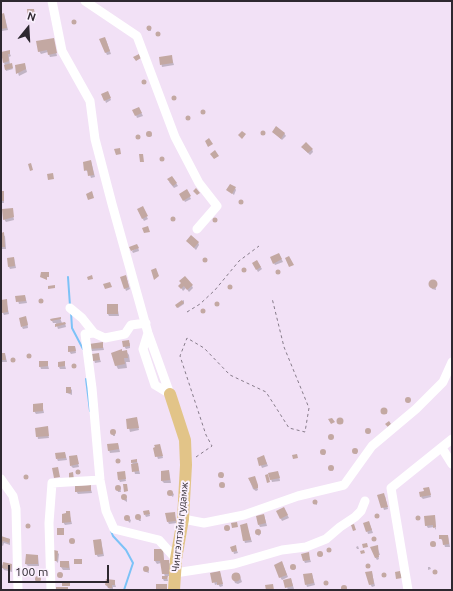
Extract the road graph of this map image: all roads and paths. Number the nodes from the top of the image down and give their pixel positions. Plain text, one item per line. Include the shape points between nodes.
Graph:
1 (52, 1) edge
2 (85, 1) edge
3 (197, 229) dead end
4 (259, 246) dead end
5 (272, 298) dead end
6 (70, 308) dead end
7 (187, 312) dead end
8 (146, 323) junction
9 (94, 333) junction
10 (452, 362) edge
11 (170, 394) joint
12 (452, 439) edge
13 (442, 448) junction
14 (196, 457) dead end
15 (452, 464) edge
16 (1, 479) edge
17 (100, 480) junction
18 (365, 501) dead end
19 (183, 519) junction
20 (176, 559) junction
21 (175, 573) junction
22 (18, 590) edge
23 (51, 590) edge
24 (174, 590) edge
25 (408, 590) edge

1 - 8 street via 62,51 90,101 95,139 106,183
2 - 3 street via 137,36 175,137 199,183 217,206
4 - 7 path via 239,261 200,304
5 - 14 path via 284,347 309,408 305,432 289,428 266,392 230,375 204,348 187,338 180,356 212,446
6 - 9 street
8 - 9 street via 131,325 125,334 105,338
8 - 11 street
9 - 17 street via 85,334
10 - 19 street via 442,382 416,409 372,446 344,485 298,496 244,515 204,523
11 - 19 main road, Чингэлтэйн гудамж via 185,440
12 - 13 street
13 - 15 street
13 - 25 street via 392,488
16 - 22 street via 13,496 16,509
17 - 20 street via 106,511 114,529 158,540
17 - 23 street via 52,483 49,523
18 - 21 street via 355,517 326,539 306,547 282,550 234,564
19 - 20 main road, Чингэлтэйн гудамж
20 - 21 main road, Чингэлтэйн гудамж
21 - 24 main road, Чингэлтэйн гудамж

